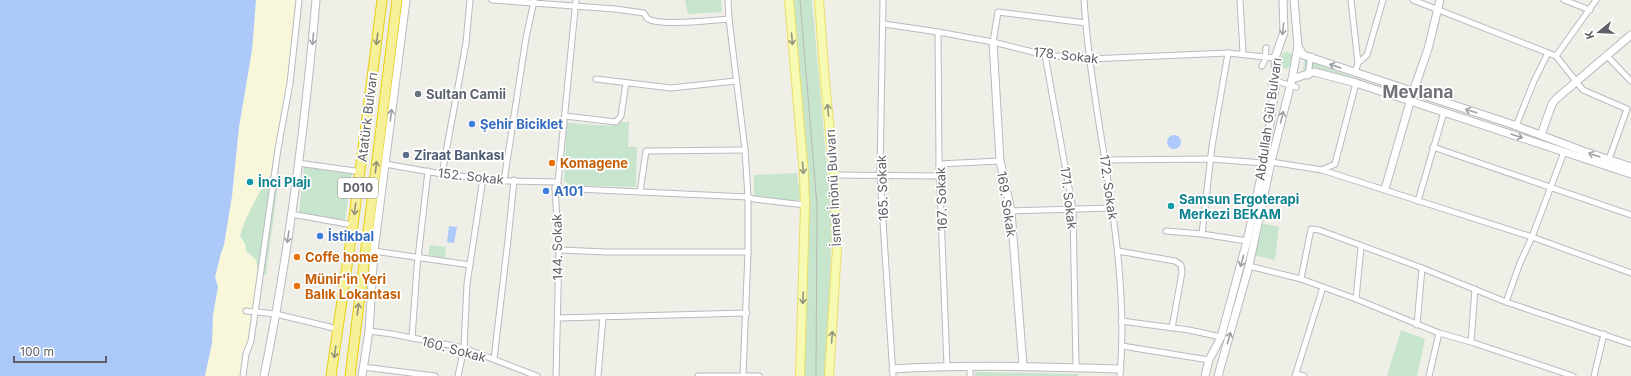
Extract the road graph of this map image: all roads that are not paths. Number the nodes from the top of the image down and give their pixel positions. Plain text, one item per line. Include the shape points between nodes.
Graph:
1 (299, 0) edge
2 (316, 0) edge
3 (382, 0) edge
4 (397, 0) edge
5 (406, 0) edge
6 (470, 0) edge
7 (492, 0) edge
8 (576, 0) edge
9 (728, 0) edge
10 (789, 0) edge
11 (819, 0) edge
12 (883, 0) edge
13 (1084, 0) edge
14 (1240, 0) edge
15 (1283, 0) edge
16 (1294, 0) edge
17 (1351, 0) edge
18 (1383, 0) edge
19 (1413, 0) edge
20 (1440, 0) edge
21 (1564, 0) edge
22 (1596, 0) edge
23 (534, 1) edge
24 (575, 6) junction
25 (1438, 10) junction
26 (1590, 10) junction
27 (729, 19) junction
28 (1086, 23) junction
29 (884, 24) junction
30 (938, 32) junction
31 (1631, 35) edge
32 (993, 42) junction
33 (1298, 46) junction
34 (1266, 48) dead end
35 (1228, 53) junction
36 (1243, 53) junction
37 (1548, 53) junction
38 (1045, 55) junction
39 (1266, 56) junction
40 (1556, 56) junction
41 (1607, 56) junction
42 (1312, 57) junction
43 (1275, 58) junction
44 (1089, 59) junction
45 (1358, 63) junction
46 (1262, 66) dead end
47 (1355, 73) junction
48 (1308, 75) junction
49 (596, 79) dead end
50 (1292, 79) junction
51 (736, 81) junction
52 (1631, 81) edge
53 (1576, 82) junction
54 (626, 83) junction
55 (1273, 83) junction
56 (1356, 83) junction
57 (1293, 87) junction
58 (1413, 92) junction
59 (1411, 100) junction
60 (1629, 107) edge
61 (1444, 112) junction
62 (565, 116) junction
63 (1516, 126) junction
64 (1541, 135) junction
65 (1433, 147) junction
66 (745, 150) junction
67 (1564, 152) junction
68 (1211, 159) junction
69 (1105, 160) junction
70 (1609, 160) junction
71 (1000, 161) junction
72 (1267, 162) junction
73 (298, 163) junction
74 (385, 164) junction
75 (939, 164) junction
76 (1631, 167) edge
77 (1322, 170) junction
78 (355, 171) dead end
79 (428, 172) junction
80 (442, 174) junction
81 (1631, 174) edge
82 (834, 175) junction
83 (880, 175) junction
84 (940, 176) junction
85 (483, 178) junction
86 (514, 180) junction
87 (504, 181) junction
88 (558, 182) junction
89 (1551, 187) junction
90 (555, 188) junction
91 (1385, 189) junction
92 (640, 192) junction
93 (748, 197) junction
94 (1418, 201) junction
95 (805, 205) junction
96 (1112, 208) junction
97 (1073, 210) junction
98 (1011, 211) junction
99 (291, 214) junction
100 (1631, 215) edge
101 (353, 225) junction
102 (1166, 231) dead end
103 (1202, 234) junction
104 (1532, 237) junction
105 (1247, 241) junction
106 (1362, 247) junction
107 (559, 250) junction
108 (374, 251) junction
109 (1118, 251) junction
110 (748, 252) junction
111 (418, 256) junction
112 (470, 265) junction
113 (1249, 266) junction
114 (1422, 268) junction
115 (1631, 273) edge
116 (1301, 279) junction
117 (1323, 288) junction
118 (1475, 289) junction
119 (1356, 299) junction
120 (1506, 302) junction
121 (246, 311) dead end
122 (255, 312) junction
123 (747, 313) junction
124 (276, 314) junction
125 (603, 317) junction
126 (558, 318) junction
127 (1121, 321) junction
128 (1417, 325) junction
129 (1172, 328) junction
130 (338, 329) junction
131 (369, 331) junction
132 (1439, 333) junction
133 (1604, 334) junction
134 (1220, 337) junction
135 (412, 338) junction
136 (1471, 342) junction
137 (1631, 344) edge
138 (1122, 346) junction
139 (464, 348) junction
140 (494, 359) junction
141 (1209, 360) junction
142 (947, 366) junction
143 (970, 366) junction
144 (1022, 366) junction
145 (363, 367) junction
146 (1076, 368) junction
147 (893, 372) edge
148 (1120, 372) edge
149 (743, 375) edge
150 (1296, 375) edge
151 (243, 376) edge
152 (264, 376) edge
153 (331, 376) edge
154 (350, 376) edge
155 (362, 376) edge
156 (435, 376) edge
157 (458, 376) edge
158 (537, 376) edge
159 (556, 376) edge
160 (598, 376) edge
161 (698, 376) edge
162 (759, 376) edge
163 (800, 376) edge
164 (829, 376) edge
165 (970, 376) edge
166 (1205, 376) edge
167 (1218, 376) edge
168 (1304, 376) edge
169 (1429, 376) edge
170 (1573, 376) edge
171 (1594, 376) edge

1 - 122 street
2 -> 73 street via 309,82
3 -> 101 highway, Atatürk Bulvarı / D010
154 -> 4 highway, Atatürk Bulvarı / D010
74 -> 5 street, Atatürk Bulvarı
6 - 80 street via 466,43
7 - 23 street
8 - 24 street
9 - 27 street
10 -> 95 main road
82 -> 11 main road, İsmet İnönü Bulvarı
12 - 29 street, 165. Sokak
13 - 28 street, 172. Sokak
14 - 36 street
15 -> 43 street, Abdullah Gül Bulvarı via 1284,32
16 - 33 street, Abdullah Gül Bulvarı
17 - 45 street
18 - 45 street via 1367,55
19 - 25 street
20 - 25 street
21 - 26 street
22 - 26 street
23 - 24 street
23 - 87 street
24 - 27 street via 615,8 644,13 648,19 654,21
24 - 62 street
25 - 37 street
25 - 58 street
26 - 40 street
27 - 51 street
28 - 32 street via 998,12
28 - 44 street, 172. Sokak
29 - 30 street, 178. Sokak
29 - 83 street, 165. Sokak
30 - 32 street, 178. Sokak
30 - 75 street, 167. Sokak
31 - 41 street
32 - 38 street, 178. Sokak
32 - 71 street, 169. Sokak
33 - 42 street via 1303,55
33 - 50 street, Abdullah Gül Bulvarı
34 - 39 street
35 - 36 street, 178. Sokak
35 - 44 street, 178. Sokak
35 - 68 street
36 - 39 street, 178. Sokak
37 - 40 street
37 - 63 street
38 - 44 street, 178. Sokak
38 - 97 street, 171. Sokak
39 - 43 street, 178. Sokak
39 - 46 street
40 - 53 street
41 - 52 street
41 - 53 street
47 -> 42 street
42 - 48 street
43 - 55 street, Abdullah Gül Bulvarı
44 - 69 street, 172. Sokak
45 - 47 street
47 - 58 street
48 - 50 street
48 - 56 street via 1314,72
49 - 54 street
50 - 57 street, Abdullah Gül Bulvarı
51 - 54 street via 671,88
51 - 66 street
53 - 60 street via 1583,90
53 - 64 street via 1552,104
54 - 62 street via 621,116 616,122
55 - 57 street
55 - 72 street, Abdullah Gül Bulvarı
56 - 59 street
56 - 77 street via 1334,164
72 -> 57 street, Abdullah Gül Bulvarı
58 - 59 street
63 -> 58 street
59 - 61 street
59 - 91 street
60 - 70 street
61 - 65 street
61 -> 67 street
62 - 88 street
63 - 64 street
70 -> 64 street
65 - 89 street
65 - 94 street
66 - 92 street via 646,151
66 - 93 street
67 - 81 street
67 - 89 street
68 - 69 street
68 - 72 street
68 - 103 street
69 - 96 street, 172. Sokak
70 - 76 street
71 - 75 street
71 - 98 street, 169. Sokak
72 - 77 street
72 - 105 street, Abdullah Gül Bulvarı
72 - 113 street, Abdullah Gül Bulvarı
73 - 78 street
73 - 99 street
74 - 79 street, 152. Sokak
74 - 108 street, Atatürk Bulvarı
75 - 84 street, 167. Sokak
77 - 91 street
79 - 80 street, 152. Sokak
79 - 111 street
80 - 85 street, 152. Sokak
82 - 83 street
164 -> 82 main road, İsmet İnönü Bulvarı via 837,248
83 - 84 street
83 - 147 street, 165. Sokak
84 - 142 street, 167. Sokak
85 - 87 street, 152. Sokak
85 - 112 street
86 - 87 street, 152. Sokak
86 - 88 street, 152. Sokak
86 - 140 street
88 - 90 street
89 - 100 street
89 - 104 street
90 - 92 street
90 - 107 street, 144. Sokak
91 - 94 street
92 - 93 street
93 - 95 street
93 - 110 street
94 - 104 street
95 -> 163 main road
96 - 97 street
96 - 109 street, 172. Sokak
97 - 98 street
97 - 146 street, 171. Sokak
98 - 144 street, 169. Sokak
99 - 101 street
99 -> 124 street
101 - 130 highway, Atatürk Bulvarı / D010
102 - 103 street
103 - 105 street
104 - 115 street
104 - 120 street
105 -> 134 street, Abdullah Gül Bulvarı
106 - 114 street
106 - 116 street via 1311,229
106 - 119 street
107 - 110 street
107 - 126 street, 144. Sokak
108 - 111 street
108 - 131 street, Atatürk Bulvarı
109 - 127 street, 172. Sokak
109 - 129 street via 1176,261 1181,265
110 - 123 street
111 - 112 street
111 - 135 street
112 - 139 street
113 - 116 street
167 -> 113 street, Abdullah Gül Bulvarı
114 - 118 street
114 - 128 street
116 - 117 street
117 - 119 street
117 - 150 street
118 - 120 street
118 - 136 street
119 - 128 street
120 - 133 street
121 - 122 street
122 - 124 street
122 - 151 street
123 - 125 street
123 - 149 street
124 - 130 street
124 - 152 street
125 - 126 street
125 - 160 street
126 - 159 street, 144. Sokak
127 - 129 street
127 - 138 street, 172. Sokak
128 - 132 street
129 - 134 street
130 -> 153 highway, Atatürk Bulvarı / D010
131 - 135 street, 160. Sokak
131 - 145 street, Atatürk Bulvarı
132 - 136 street
132 - 169 street
133 - 137 street
133 - 171 street
134 - 141 street, Abdullah Gül Bulvarı
135 - 139 street, 160. Sokak
136 - 170 street
138 - 141 street
138 - 148 street, 172. Sokak
139 - 140 street, 160. Sokak
139 - 157 street
140 - 158 street, 160. Sokak
141 - 166 street, Abdullah Gül Bulvarı
142 - 143 street
142 - 147 street
143 - 144 street
143 - 165 street
144 - 146 street
145 - 155 street, Atatürk Bulvarı
145 - 156 street
146 - 148 street
149 - 161 street
149 - 162 street
150 - 168 street

